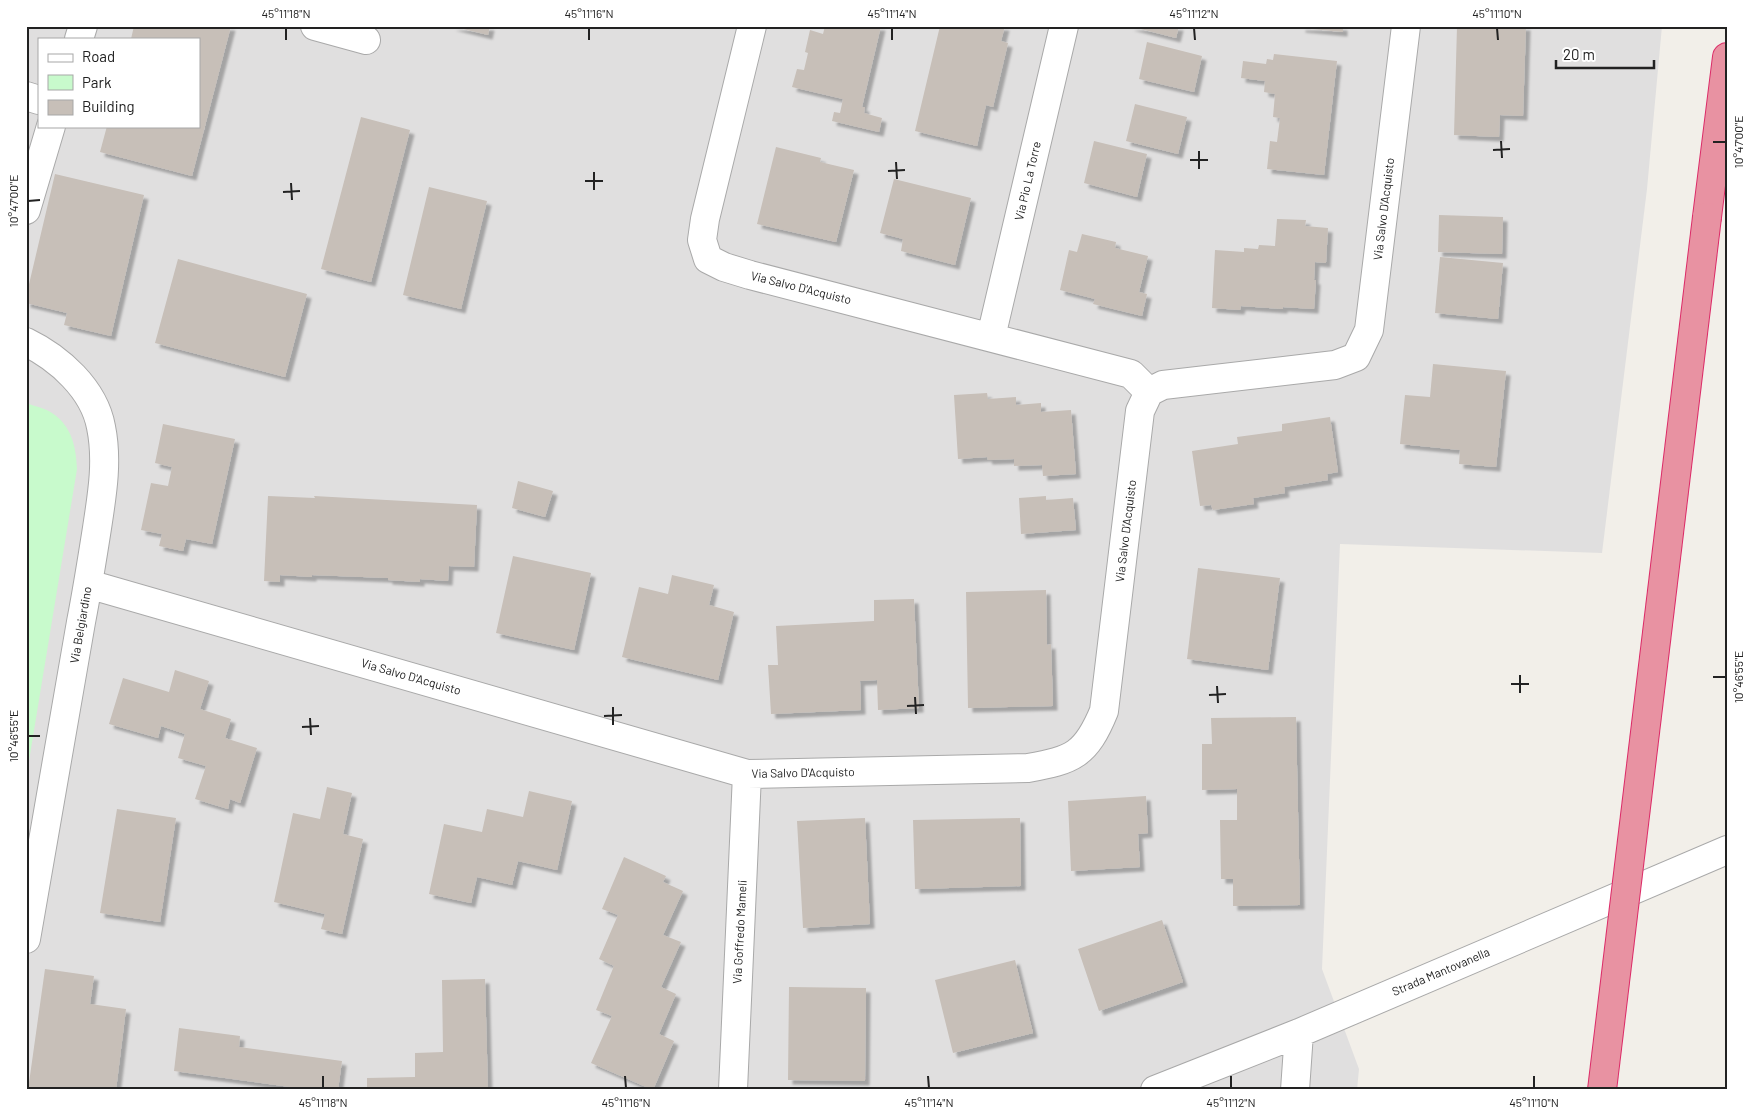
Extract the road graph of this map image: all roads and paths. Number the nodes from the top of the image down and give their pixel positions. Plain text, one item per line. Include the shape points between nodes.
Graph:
1 (83, 26) edge
2 (315, 26) edge
3 (752, 26) edge
4 (1064, 26) edge
5 (1406, 26) edge
6 (79, 38) edge
7 (366, 40) dead end
8 (1727, 57) edge
9 (26, 96) edge
10 (38, 100) edge
11 (50, 128) edge
12 (26, 210) edge
13 (991, 337) junction
14 (26, 342) edge
15 (1149, 392) junction
16 (88, 584) junction
17 (747, 774) junction
18 (1727, 850) edge
19 (26, 939) edge
20 (1299, 1033) junction
21 (733, 1090) edge
22 (1155, 1090) edge
23 (1295, 1090) edge
24 (1602, 1090) edge

1 - 6 street
2 - 7 street
3 - 13 street, Via Salvo D'Acquisto via 702,240 708,259 750,275
4 - 13 street, Via Pio La Torre
5 - 15 street, Via Salvo D'Acquisto via 1369,330 1356,357 1335,365 1163,384
8 - 24 highway, bridge
9 - 10 street
11 - 12 street
13 - 15 street, Via Salvo D'Acquisto via 1131,374
14 - 16 street, Via Belgiardino via 62,365 80,385 93,404 101,426 104,479
15 - 17 street, Via Salvo D'Acquisto via 1140,411 1104,711 1096,732 1079,752 1056,763 1028,768
16 - 17 street, Via Salvo D'Acquisto
16 - 19 street, Via Belgiardino
17 - 21 street, Via Goffredo Mameli
18 - 20 street, Strada Mantovanella
20 - 22 street, Strada Mantovanella
20 - 23 street

